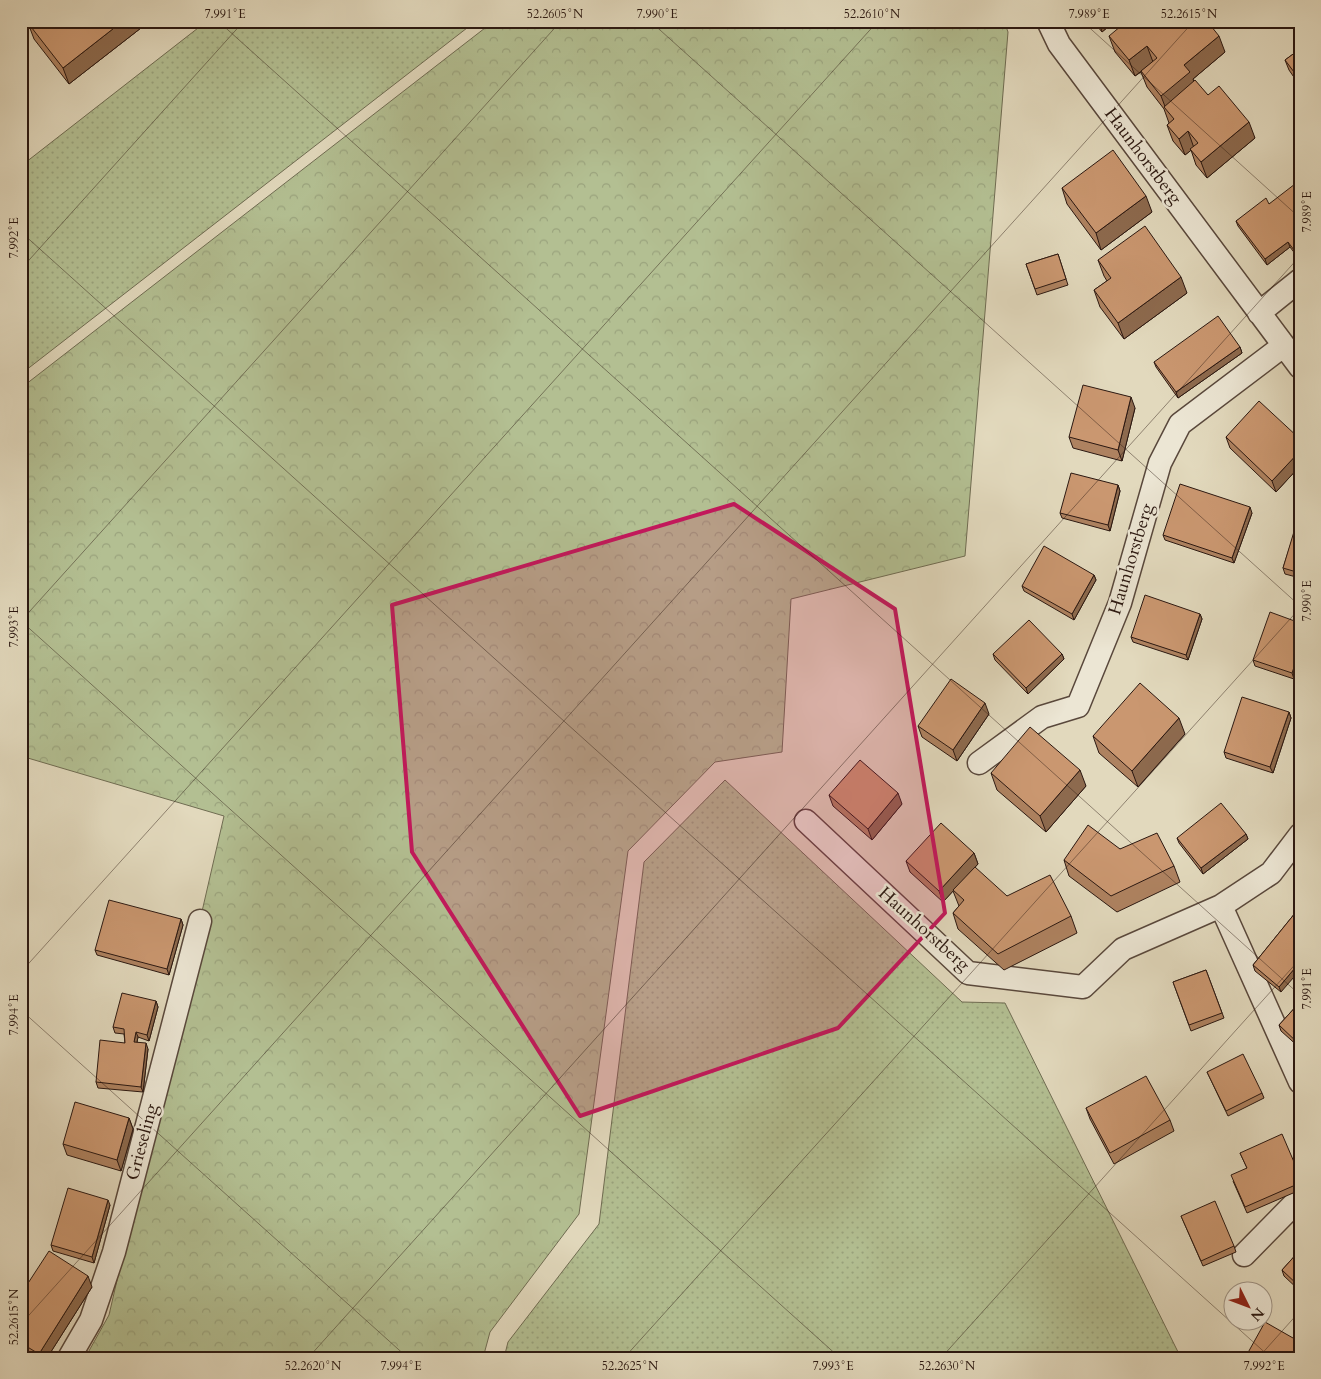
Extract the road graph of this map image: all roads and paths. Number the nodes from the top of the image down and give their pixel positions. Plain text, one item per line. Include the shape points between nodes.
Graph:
1 (1048, 21) edge
2 (1300, 280) edge
3 (1259, 312) junction
4 (1283, 346) junction
5 (1300, 367) edge
6 (979, 764) dead end
7 (806, 821) dead end
8 (1300, 835) edge
9 (1221, 906) junction
10 (200, 921) dead end
11 (1300, 1082) edge
12 (1300, 1198) edge
13 (1244, 1255) dead end
14 (69, 1358) edge

1 - 3 street, Haunhorstberg via 1059,44
2 - 3 street
3 - 4 street, Haunhorstberg
4 - 5 street, Haunhorstberg
4 - 6 street, Haunhorstberg via 1180,424 1160,463 1120,602 1078,706 1042,717
7 - 9 street, Haunhorstberg via 968,973 1083,987 1123,949
8 - 9 street, Haunhorstberg via 1271,874
9 - 11 street
10 - 14 street, Grieseling via 114,1252 90,1320
12 - 13 street

